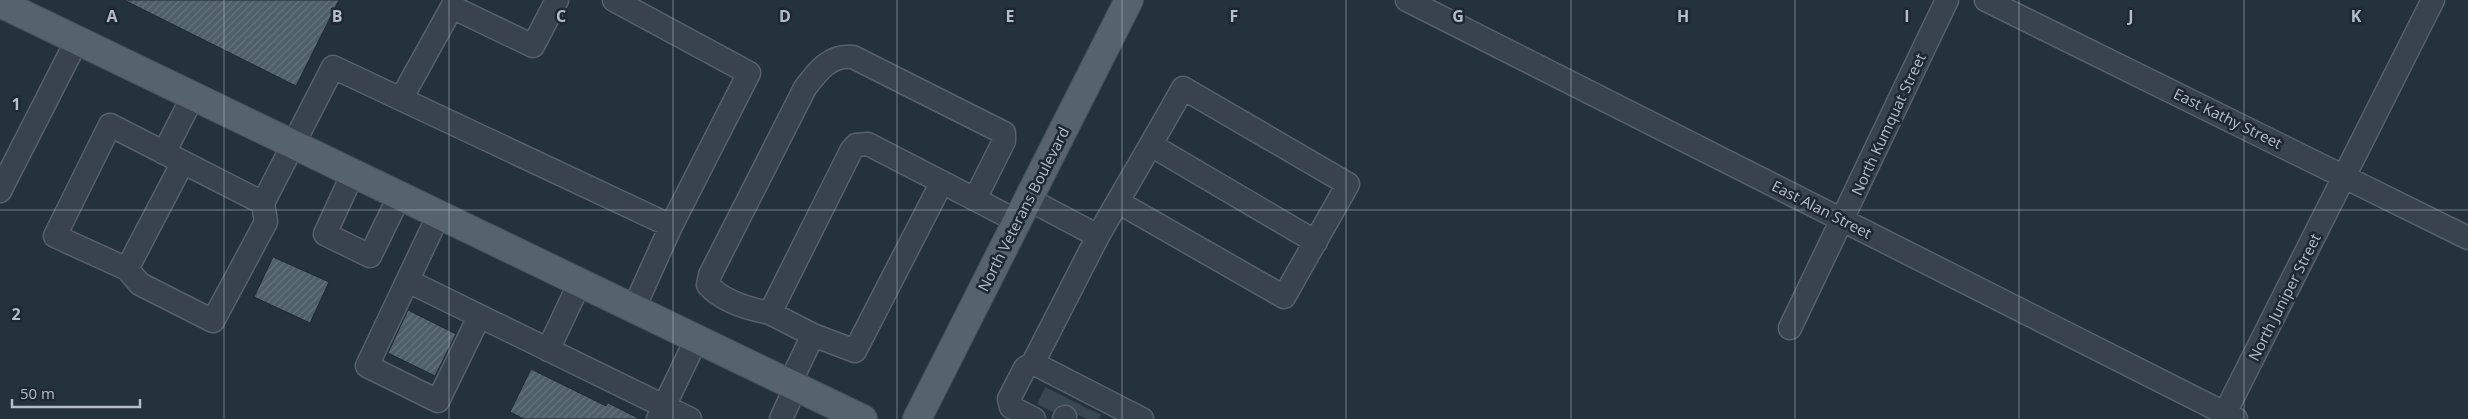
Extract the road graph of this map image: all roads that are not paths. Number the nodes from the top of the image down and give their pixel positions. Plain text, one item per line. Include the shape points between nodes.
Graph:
1 (557, 0) edge
2 (614, 0) edge
3 (1129, 0) edge
4 (1408, 0) edge
5 (1947, 0) edge
6 (1986, 0) edge
7 (2433, 0) edge
8 (0, 3) edge
9 (78, 40) junction
10 (193, 96) junction
11 (401, 99) junction
12 (293, 144) junction
13 (1151, 145) junction
14 (173, 157) junction
15 (353, 173) junction
16 (2346, 176) junction
17 (942, 182) junction
18 (0, 191) edge
19 (400, 196) junction
20 (975, 199) junction
21 (263, 202) junction
22 (1118, 202) junction
23 (1022, 210) junction
24 (439, 214) junction
25 (1843, 219) junction
26 (670, 226) junction
27 (1098, 236) junction
28 (2468, 238) edge
29 (1316, 242) junction
30 (127, 269) junction
31 (408, 281) junction
32 (580, 282) junction
33 (634, 308) junction
34 (770, 313) junction
35 (479, 317) junction
36 (1790, 328) dead end
37 (813, 335) junction
38 (697, 338) junction
39 (548, 350) junction
40 (1033, 363) junction
41 (793, 384) junction
42 (1084, 408) edge
43 (661, 413) edge
44 (854, 417) edge
45 (2228, 417) edge
46 (690, 419) edge
47 (781, 419) edge
48 (917, 419) edge

1 - 11 street via 533,46 452,7
2 - 26 street via 749,73
3 - 23 main road, North Veterans Boulevard
4 - 25 street, East Alan Street
5 - 25 street, North Kumquat Street
6 - 16 street, East Kathy Street
7 - 16 street, North Juniper Street
8 - 9 main road
9 - 10 main road
9 - 18 street
10 - 12 main road
10 - 14 street
11 - 12 street via 333,67
11 - 26 street
12 - 15 main road
12 - 21 street
13 - 22 street
13 - 29 street
13 - 29 street via 1183,88 1340,179 1348,184
14 - 21 street
14 - 30 street
14 - 30 street via 110,125 55,236
15 - 19 main road
15 - 19 street via 325,234 370,256
16 - 28 street, East Kathy Street
16 - 45 street, North Juniper Street
17 - 20 street
17 - 34 street via 868,144 856,145
17 - 37 street via 855,351
19 - 24 main road
20 - 23 street
20 - 34 street via 1004,141 1004,133 853,57 832,60 805,88 710,275 708,285 713,292 747,308
21 - 30 street via 266,222 213,321 140,284
22 - 27 street
22 - 29 street via 1284,297
23 - 27 street
23 - 48 main road, North Veterans Boulevard
24 - 31 street
24 - 32 main road
25 - 36 street, North Kumquat Street
25 - 45 street, East Alan Street
26 - 33 street
27 - 40 street
31 - 35 street
31 - 35 street via 368,366 438,401
32 - 33 main road
32 - 39 street
33 - 38 main road
34 - 37 street
35 - 39 street
37 - 41 street
38 - 41 main road
38 - 43 street
39 - 43 street
40 - 42 street
40 - 42 street via 1025,368 1009,399 1011,407
41 - 44 main road
41 - 47 street
43 - 46 street

